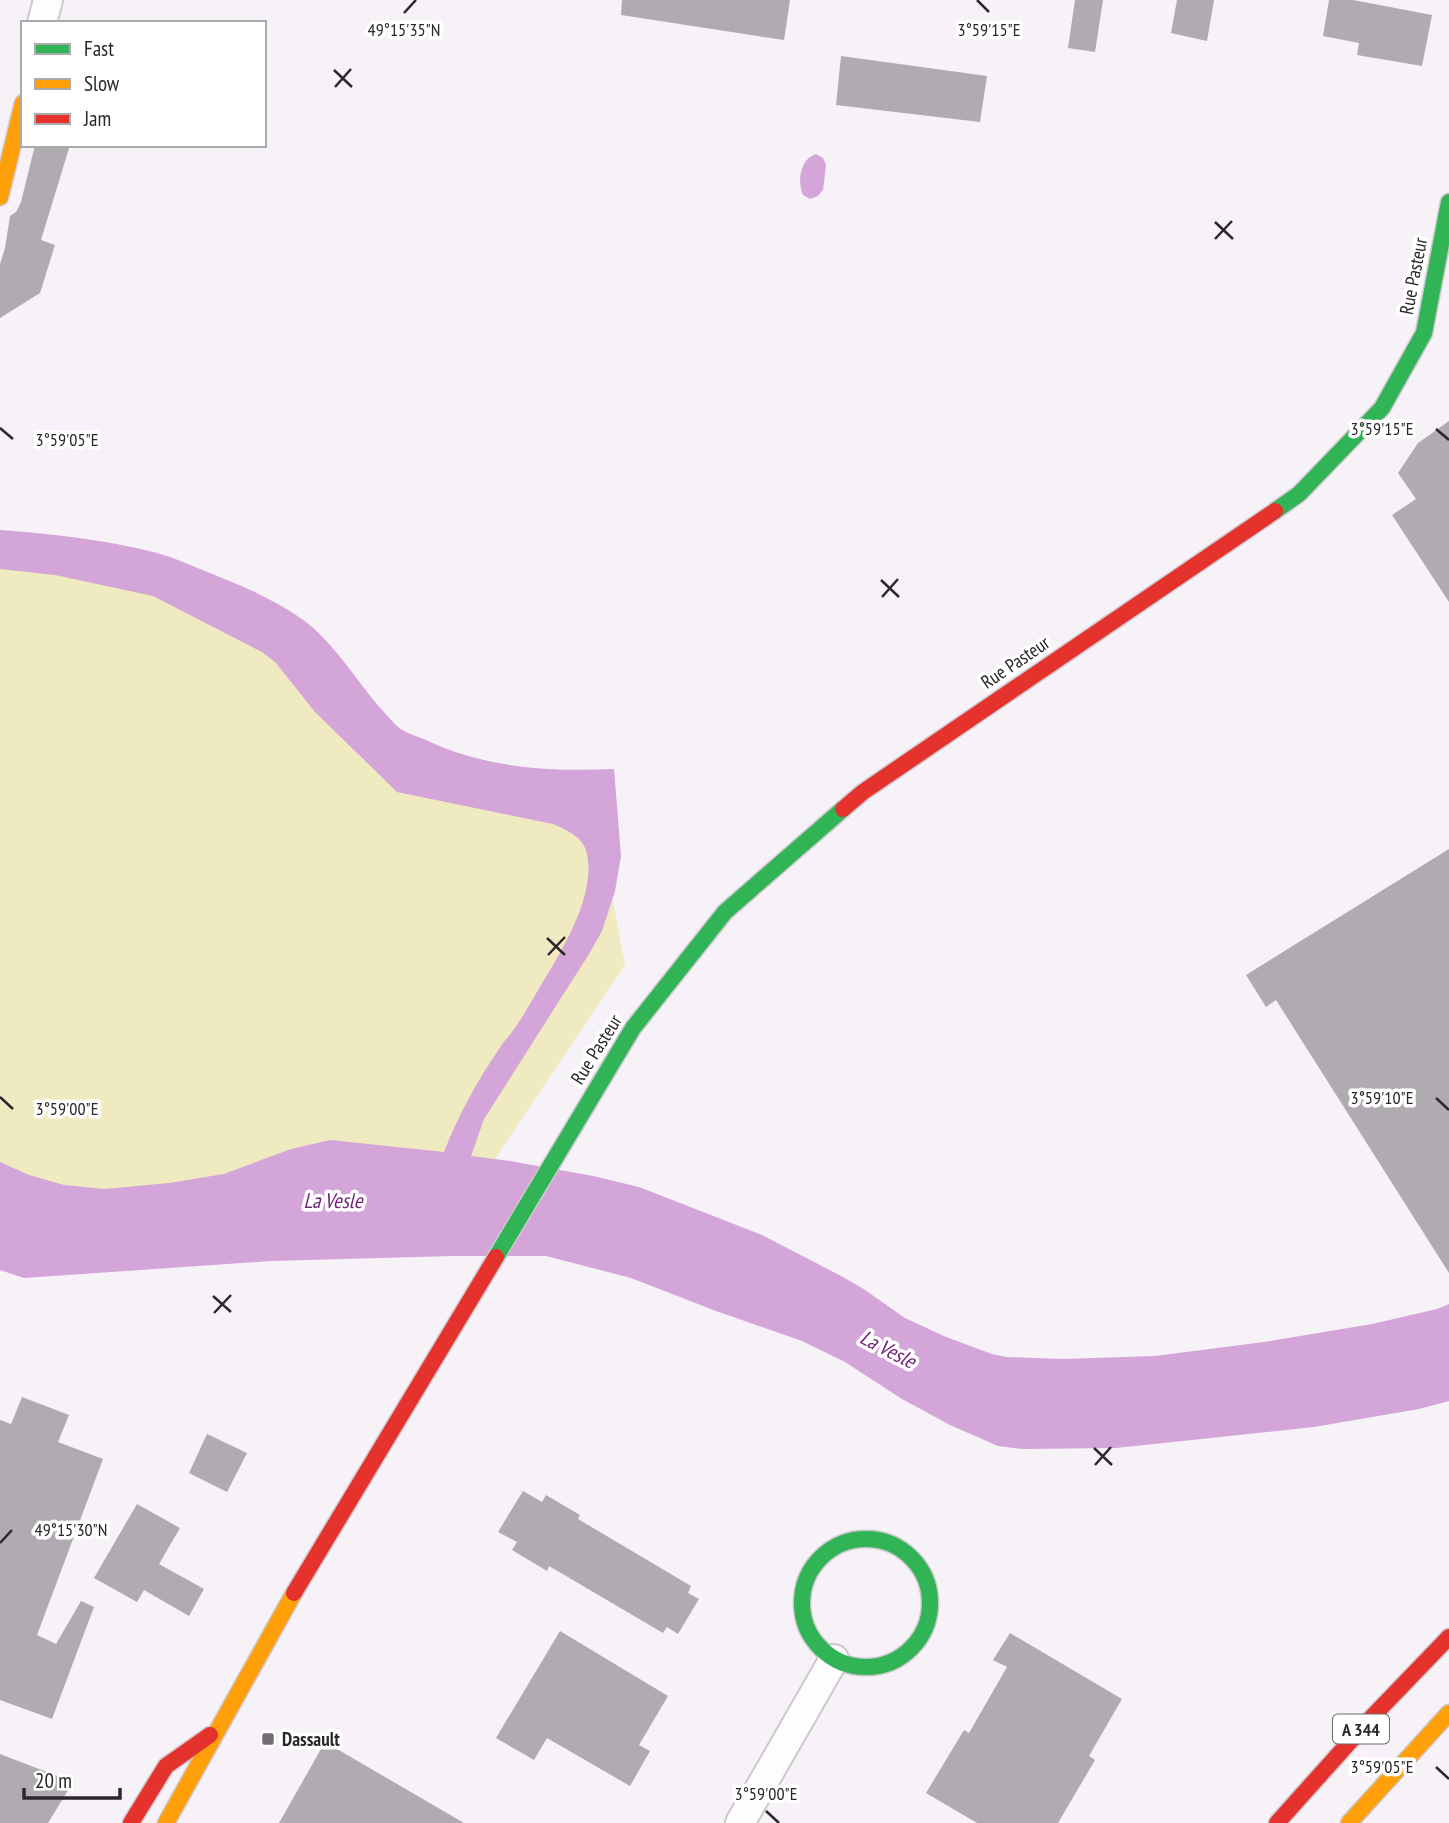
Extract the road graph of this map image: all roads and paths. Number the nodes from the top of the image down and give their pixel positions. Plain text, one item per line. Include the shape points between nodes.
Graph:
1 (48, 0) edge
2 (43, 21) edge
3 (21, 111) edge
4 (0, 197) edge
5 (1449, 202) edge
6 (1449, 1637) edge
7 (834, 1659) junction
8 (1449, 1713) edge
9 (220, 1727) junction
10 (131, 1823) edge
11 (166, 1823) edge
12 (740, 1823) edge
13 (1277, 1823) edge
14 (1349, 1823) edge

1 - 2 street
3 - 4 main road
5 - 9 main road, Rue Pasteur via 1424,333 1382,408 1299,494 863,792 725,912 633,1028 305,1574
6 - 13 main road, A 344
7 - 7 main road via 875,1667 912,1648 930,1610 921,1570 908,1554 889,1543 847,1541 813,1566 804,1585 806,1627 817,1645
7 - 12 street
8 - 14 main road, A 344
9 - 10 main road via 166,1766
9 - 11 main road, Rue Pasteur

